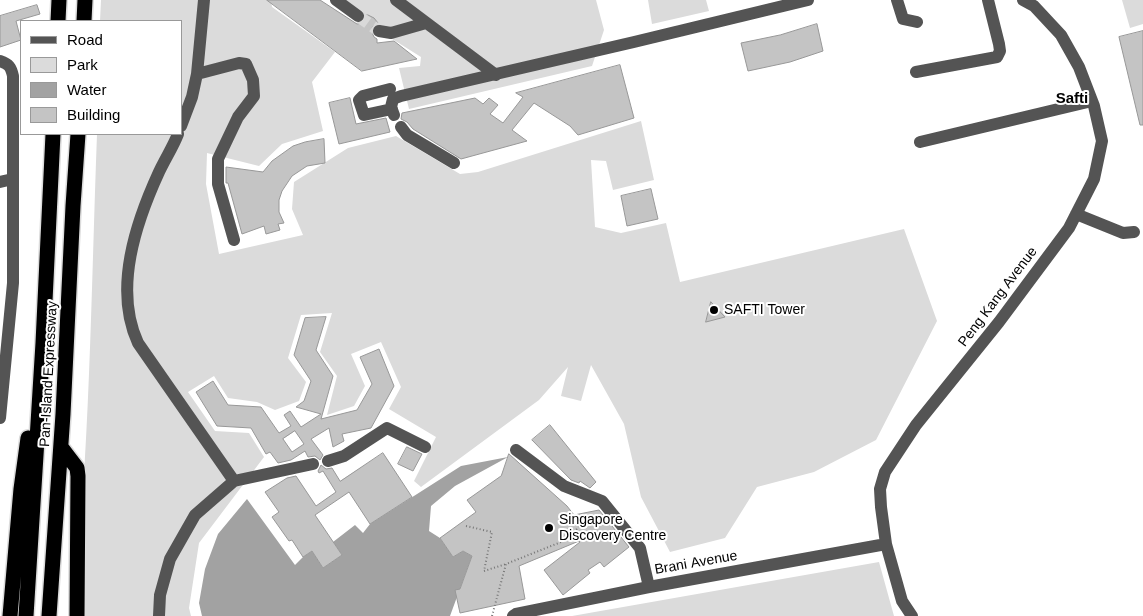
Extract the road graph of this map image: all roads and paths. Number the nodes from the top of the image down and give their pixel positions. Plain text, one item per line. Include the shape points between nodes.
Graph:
1 (59, 0) edge
2 (85, 0) edge
3 (204, 0) edge
4 (336, 0) edge
5 (396, 0) edge
6 (808, 0) edge
7 (897, 0) edge
8 (988, 0) edge
9 (1031, 2) edge
10 (358, 16) tunnel mouth
11 (58, 20) edge
12 (84, 20) edge
13 (916, 22) dead end
14 (426, 23) junction
15 (379, 31) tunnel mouth
16 (0, 61) edge
17 (916, 72) dead end
18 (197, 74) junction
19 (496, 75) junction
20 (390, 89) dead end
21 (1092, 101) junction
22 (182, 123) edge
23 (401, 127) dead end
24 (53, 135) edge
25 (78, 135) edge
26 (178, 135) edge
27 (920, 142) dead end
28 (454, 163) dead end
29 (13, 179) junction
30 (0, 182) edge
31 (1076, 214) junction
32 (1134, 232) dead end
33 (234, 240) dead end
34 (0, 263) edge
35 (13, 267) junction
36 (6, 285) edge
37 (43, 343) junction
38 (0, 418) edge
39 (61, 447) junction
40 (425, 447) dead end
41 (516, 450) dead end
42 (328, 461) dead end
43 (313, 464) dead end
44 (234, 481) junction
45 (591, 515) dead end
46 (466, 526) dead end
47 (886, 544) junction
48 (506, 564) junction
49 (649, 587) junction
50 (10, 616) edge
51 (26, 616) edge
52 (49, 616) edge
53 (76, 616) edge
54 (159, 616) edge
55 (492, 616) edge
56 (513, 616) edge
57 (912, 616) edge

1 - 11 highway
2 - 12 highway
3 - 18 lane
4 - 10 lane
5 - 14 lane
6 - 19 lane
7 - 13 lane via 903,19
8 - 17 lane via 1000,51 996,57
9 - 21 lane, Peng Kang Avenue via 1061,35 1079,67
14 - 15 lane via 391,34
14 - 19 lane
16 - 29 lane via 11,68 13,76
18 - 22 lane
18 - 33 lane via 239,62 246,64 253,80 254,96 238,117 218,160 218,184
19 - 20 lane via 401,96 391,102 393,112 364,114 359,100 363,96
21 - 27 lane
21 - 31 lane, Peng Kang Avenue via 1102,141 1094,179
23 - 28 lane via 407,135
24 - 37 highway, Pan-Island Expressway
25 - 39 highway, Pan-Island Expressway
26 - 44 lane via 134,236 128,305 138,342
29 - 30 lane
29 - 35 lane
31 - 32 lane via 1123,233
31 - 47 lane, Peng Kang Avenue via 1005,314 916,425 885,472 880,489 880,507
34 - 35 lane
35 - 36 lane
36 - 38 lane
37 - 50 highway via 20,489
37 - 51 highway, Pan-Island Expressway
39 - 52 highway, Pan-Island Expressway
39 - 53 highway via 77,468 78,476
40 - 42 lane via 387,428 344,456
41 - 49 lane via 564,486 602,501 640,548
43 - 44 lane
44 - 54 lane via 195,515 170,559 160,594
45 - 48 path via 566,540
46 - 48 path via 492,532 484,571
47 - 49 lane, Brani Avenue
47 - 57 lane, Peng Kang Avenue via 902,601
48 - 55 path
49 - 56 lane, Brani Avenue

